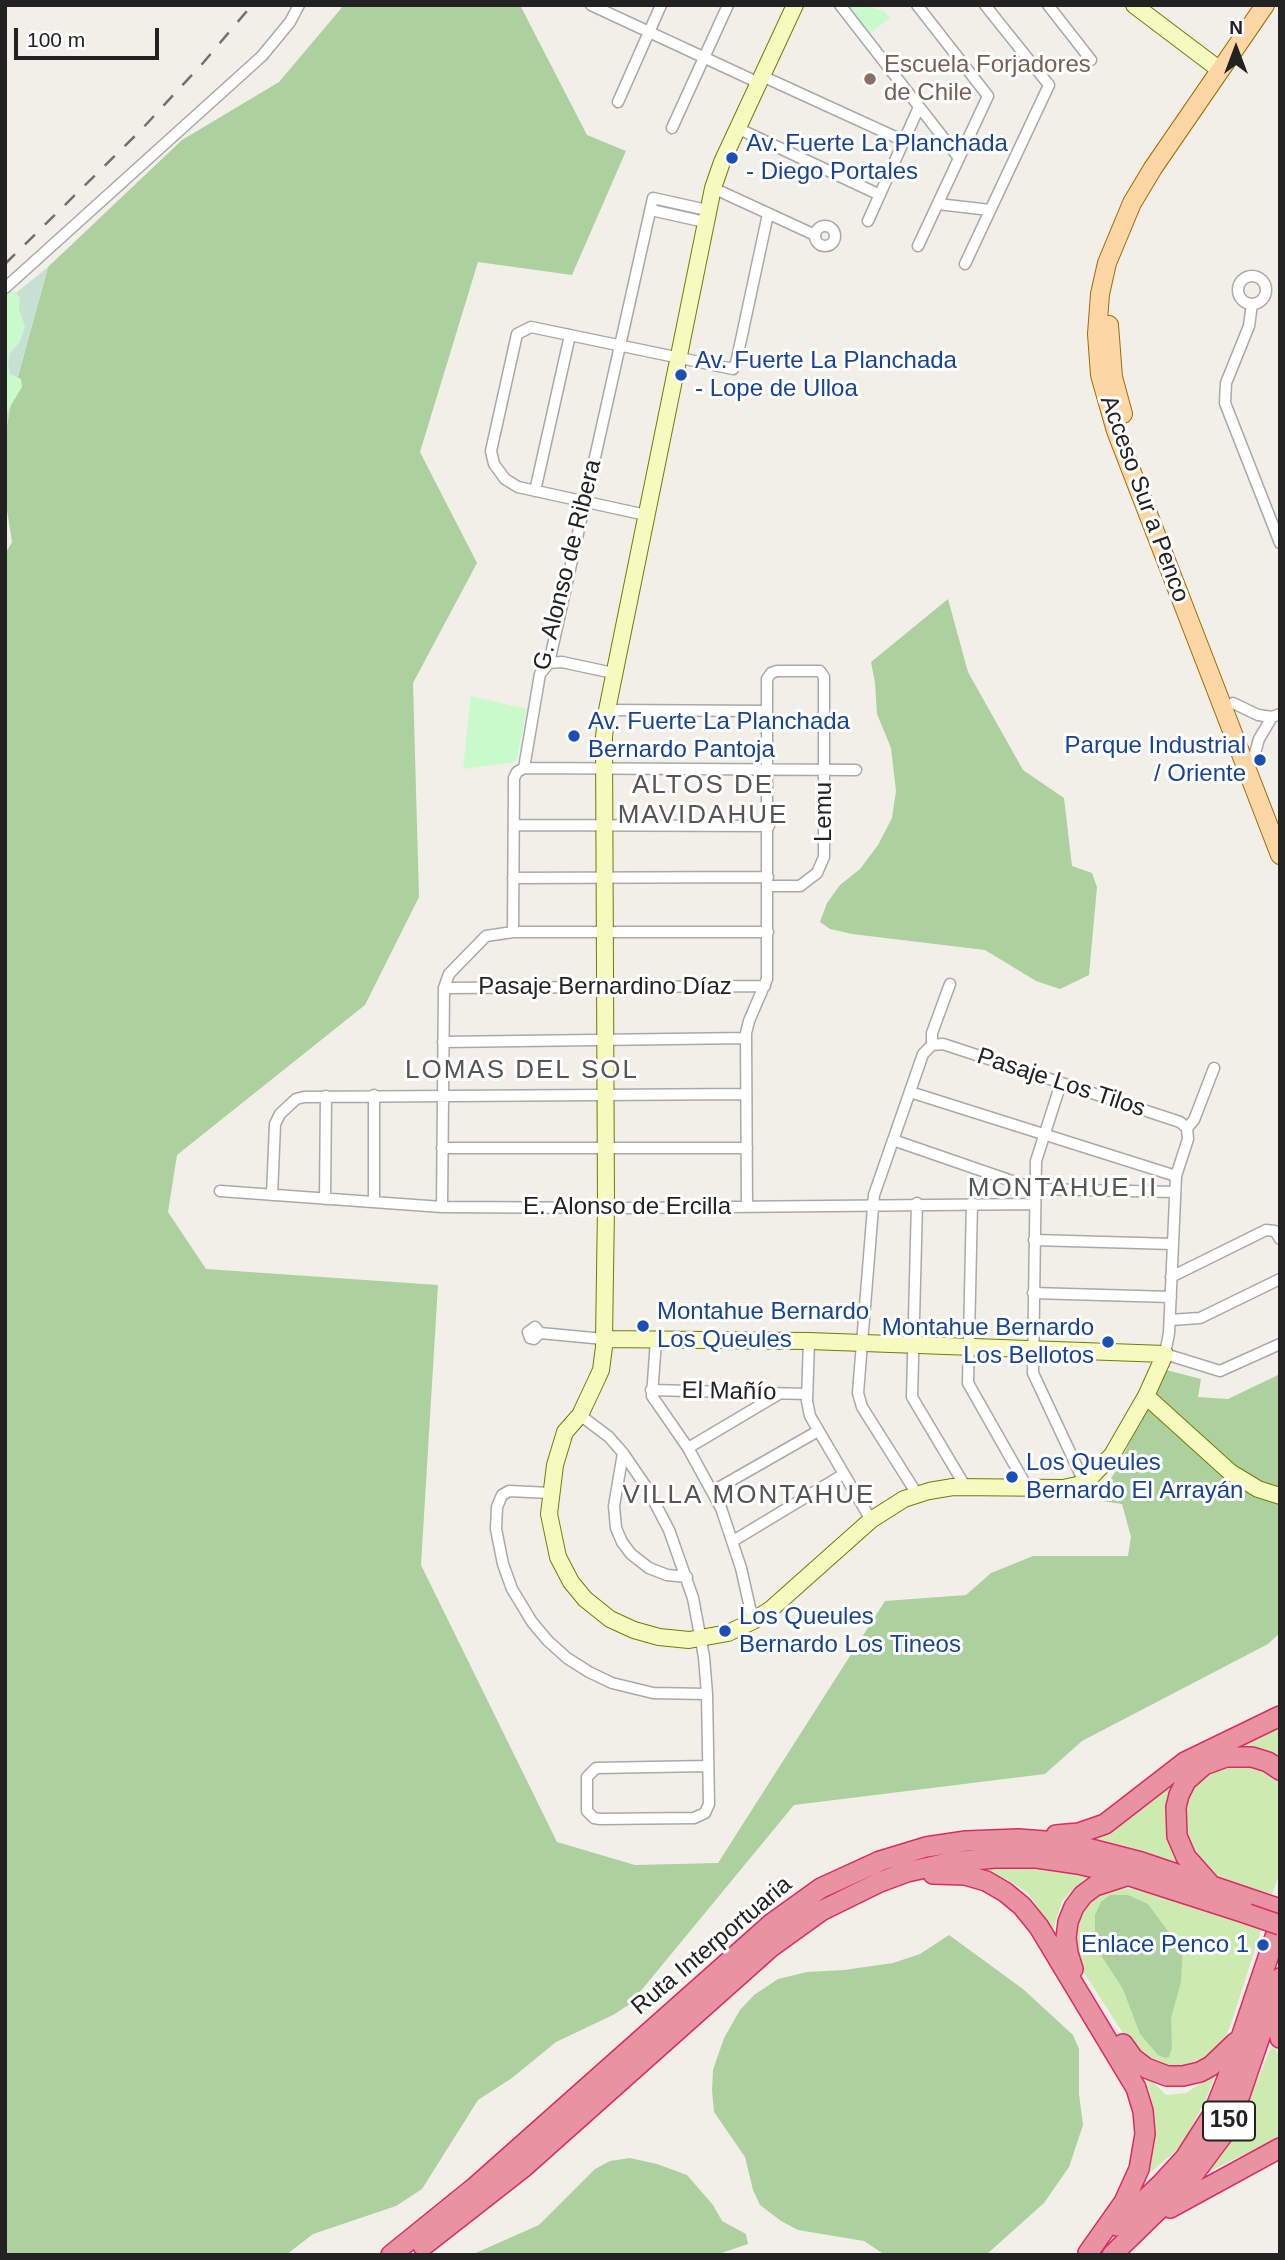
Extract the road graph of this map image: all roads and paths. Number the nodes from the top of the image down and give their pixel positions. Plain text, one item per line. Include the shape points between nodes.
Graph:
1 (299, 5) edge
2 (591, 5) edge
3 (661, 5) edge
4 (728, 5) edge
5 (795, 5) edge
6 (840, 5) edge
7 (917, 5) edge
8 (985, 5) edge
9 (1048, 5) edge
10 (1134, 5) edge
11 (1265, 5) edge
12 (1280, 5) edge
13 (649, 32) junction
14 (704, 57) junction
15 (1091, 60) dead end
16 (1220, 70) junction
17 (760, 79) junction
18 (618, 102) dead end
19 (919, 107) junction
20 (672, 128) dead end
21 (737, 128) junction
22 (904, 141) junction
23 (959, 158) junction
24 (713, 188) junction
25 (880, 195) junction
26 (938, 204) junction
27 (990, 211) junction
28 (768, 214) junction
29 (706, 216) junction
30 (868, 221) dead end
31 (815, 234) dead end
32 (918, 246) dead end
33 (965, 264) dead end
34 (5, 288) edge
35 (1252, 304) dead end
36 (570, 335) junction
37 (620, 346) junction
38 (678, 358) junction
39 (535, 491) junction
40 (585, 502) junction
41 (646, 515) junction
42 (1280, 543) edge
43 (549, 663) junction
44 (613, 673) junction
45 (1233, 703) junction
46 (607, 710) junction
47 (767, 711) junction
48 (1276, 716) edge
49 (1254, 757) junction
50 (524, 768) junction
51 (605, 769) junction
52 (768, 769) junction
53 (824, 769) junction
54 (856, 770) dead end
55 (1280, 824) edge
56 (514, 825) junction
57 (605, 825) junction
58 (769, 826) junction
59 (1280, 855) edge
60 (513, 878) junction
61 (605, 878) junction
62 (768, 882) junction
63 (513, 932) junction
64 (768, 932) junction
65 (604, 933) junction
66 (950, 984) dead end
67 (765, 986) junction
68 (605, 987) junction
69 (444, 988) junction
70 (746, 1038) junction
71 (606, 1040) junction
72 (443, 1042) junction
73 (932, 1045) junction
74 (1213, 1068) dead end
75 (1061, 1083) junction
76 (910, 1091) junction
77 (746, 1094) junction
78 (374, 1095) junction
79 (442, 1095) junction
80 (606, 1095) junction
81 (326, 1096) junction
82 (1187, 1128) junction
83 (1044, 1134) junction
84 (892, 1140) junction
85 (747, 1147) junction
86 (606, 1148) junction
87 (442, 1149) junction
88 (1176, 1176) junction
89 (1035, 1189) junction
90 (220, 1191) dead end
91 (1175, 1192) junction
92 (272, 1195) junction
93 (325, 1199) junction
94 (374, 1202) junction
95 (917, 1203) junction
96 (972, 1203) junction
97 (1035, 1203) junction
98 (873, 1204) junction
99 (442, 1207) junction
100 (747, 1207) junction
101 (606, 1208) junction
102 (1280, 1239) edge
103 (1034, 1240) junction
104 (1173, 1244) junction
105 (1171, 1277) junction
106 (1280, 1279) edge
107 (1033, 1293) junction
108 (1171, 1297) junction
109 (1170, 1320) junction
110 (540, 1333) dead end
111 (604, 1339) junction
112 (656, 1340) junction
113 (809, 1341) junction
114 (863, 1343) junction
115 (1280, 1344) edge
116 (913, 1345) junction
117 (968, 1346) junction
118 (1032, 1349) junction
119 (1165, 1354) junction
120 (651, 1390) junction
121 (779, 1394) junction
122 (807, 1394) junction
123 (1146, 1396) junction
124 (580, 1415) junction
125 (818, 1431) junction
126 (688, 1448) junction
127 (623, 1453) junction
128 (844, 1474) junction
129 (1084, 1482) junction
130 (965, 1486) junction
131 (1027, 1487) junction
132 (713, 1491) junction
133 (550, 1493) junction
134 (917, 1494) junction
135 (1280, 1496) edge
136 (871, 1520) junction
137 (733, 1541) junction
138 (687, 1577) junction
139 (753, 1621) junction
140 (702, 1639) junction
141 (707, 1694) junction
142 (1280, 1716) edge
143 (708, 1766) junction
144 (1280, 1770) edge
145 (1018, 1839) junction
146 (1130, 1876) junction
147 (880, 1882) junction
148 (1216, 1888) junction
149 (1251, 1907) junction
150 (1280, 1909) edge
151 (1280, 1923) edge
152 (1278, 1984) edge
153 (1243, 2032) junction
154 (1280, 2038) edge
155 (1280, 2148) edge
156 (1140, 2228) junction
157 (1087, 2254) edge
158 (391, 2255) edge
159 (411, 2255) edge
160 (1112, 2255) edge

1 - 34 street via 262,56
2 - 13 street
3 - 13 street
4 - 14 street
5 - 17 street
6 - 19 street
7 - 23 street via 988,96
8 - 27 street via 1049,85
9 - 15 street
10 - 16 street
11 - 16 main road, Acceso Sur a Penco
12 - 45 main road, Acceso Sur a Penco via 1138,215 1118,265 1109,317 1113,377 1126,425
13 - 14 street
13 - 18 street
14 - 17 street
14 - 20 street
16 - 59 main road, Acceso Sur a Penco via 1153,168 1116,236 1101,286 1097,348 1116,431
17 - 21 street
17 - 22 street
19 - 22 street
19 - 23 street
21 - 24 street
21 - 25 street
22 - 25 street
23 - 26 street
24 - 28 street
24 - 29 street
25 - 30 street
26 - 27 street
26 - 32 street
27 - 33 street
28 - 31 street
28 - 38 street via 733,369
29 - 37 street, G. Alonso de Ribera via 652,204
29 - 38 street
35 - 42 street via 1249,326 1226,383 1225,403
36 - 37 street
36 - 39 street
36 - 39 street via 531,327 517,334 491,454 507,482
37 - 38 street
37 - 40 street, G. Alonso de Ribera
38 - 41 street
39 - 40 street
40 - 41 street
40 - 43 street, G. Alonso de Ribera
41 - 44 street
43 - 44 street
43 - 50 street, G. Alonso de Ribera via 540,674
44 - 46 street
45 - 48 street via 1251,713
45 - 49 main road, Acceso Sur a Penco
46 - 47 street
46 - 51 street
47 - 52 street
47 - 53 street, Lemu via 767,679 777,671 824,673
48 - 49 street via 1263,731
49 - 55 main road, Acceso Sur a Penco
50 - 51 street
50 - 56 street, G. Alonso de Ribera via 514,778
51 - 52 street
51 - 57 street
52 - 53 street
52 - 58 street
53 - 54 street
53 - 62 street, Lemu via 822,862 817,873 800,886
56 - 57 street
56 - 60 street, G. Alonso de Ribera
57 - 58 street
57 - 61 street
58 - 62 street
60 - 61 street, Lemu
60 - 63 street, G. Alonso de Ribera
61 - 62 street, Lemu
61 - 65 street
62 - 64 street
63 - 65 street
63 - 69 street via 486,936 449,974
64 - 65 street
64 - 67 street
65 - 68 street
66 - 73 street
67 - 68 street, Pasaje Bernardino Díaz
67 - 70 street via 747,1025
68 - 69 street, Pasaje Bernardino Díaz
68 - 71 street
69 - 72 street
70 - 71 street
70 - 77 street
71 - 72 street
71 - 80 street
72 - 79 street
73 - 75 street, Pasaje Los Tilos via 943,1044
73 - 76 street via 923,1054
74 - 82 street
75 - 82 street, Pasaje Los Tilos
75 - 83 street
76 - 83 street
76 - 84 street
77 - 80 street
77 - 85 street
78 - 79 street
78 - 81 street
78 - 94 street
79 - 80 street
79 - 87 street
80 - 86 street
81 - 92 street via 300,1098 278,1117
81 - 93 street
82 - 88 street
83 - 88 street
83 - 89 street via 1036,1161
84 - 89 street
84 - 98 street
85 - 86 street
85 - 100 street
86 - 87 street
86 - 101 street
87 - 99 street
88 - 91 street
89 - 91 street
89 - 97 street
90 - 92 street, E. Alonso de Ercilla
91 - 104 street
92 - 93 street, E. Alonso de Ercilla
93 - 94 street, E. Alonso de Ercilla
94 - 99 street, E. Alonso de Ercilla
95 - 96 street, E. Alonso de Ercilla
95 - 98 street, E. Alonso de Ercilla
95 - 116 street
96 - 97 street, E. Alonso de Ercilla
96 - 117 street
97 - 103 street
98 - 100 street, E. Alonso de Ercilla
98 - 114 street
99 - 101 street, E. Alonso de Ercilla
100 - 101 street, E. Alonso de Ercilla
101 - 111 street
102 - 105 street via 1275,1231 1266,1230
103 - 104 street
103 - 107 street
104 - 105 street
105 - 108 street
106 - 109 street via 1200,1318
107 - 108 street
107 - 118 street
108 - 109 street
109 - 119 street
110 - 111 street
111 - 112 street
111 - 124 street via 601,1370
112 - 113 street
112 - 120 street
113 - 114 street
113 - 122 street
114 - 116 street
114 - 134 street via 859,1400
115 - 119 street via 1220,1371
116 - 117 street
116 - 130 street via 914,1402
117 - 118 street
117 - 131 street via 970,1388
118 - 119 street
118 - 129 street via 1034,1379
119 - 123 street
120 - 121 street, El Mañío
120 - 126 street
121 - 122 street, El Mañío
121 - 126 street
122 - 125 street
123 - 129 street via 1112,1455
123 - 135 street via 1230,1472
124 - 127 street
124 - 133 street via 565,1432
125 - 128 street
125 - 132 street
126 - 132 street
127 - 138 street via 658,1507
127 - 138 street via 614,1506 622,1542 649,1568
128 - 136 street
128 - 137 street
129 - 131 street via 1063,1488
130 - 131 street
130 - 134 street
132 - 137 street
133 - 140 street via 550,1525 558,1557 585,1599 610,1619 642,1633
133 - 141 street via 509,1491 497,1503 496,1530 503,1564 532,1622 567,1658 612,1683 653,1693
134 - 136 street
136 - 139 street
137 - 139 street
138 - 140 street
139 - 140 street
140 - 141 street
141 - 143 street
142 - 145 highway via 1185,1762 1098,1827 1070,1835
143 - 143 street via 705,1814 597,1819 587,1811 586,1781 599,1767
144 - 148 highway via 1252,1757 1226,1757 1198,1769 1181,1789 1175,1817 1180,1845
145 - 148 highway, Ruta Interportuaria via 1117,1855
145 - 158 highway, Ruta Interportuaria via 966,1841 903,1853 804,1899 752,1938 495,2170
146 - 147 highway, Ruta Interportuaria via 1057,1860 995,1857 930,1866
146 - 149 highway, Ruta Interportuaria
146 - 153 highway via 1103,1882 1083,1895 1070,1914 1066,1938 1074,1971 1128,2051 1153,2072 1183,2077 1210,2066
147 - 157 highway via 954,1874 1006,1892 1039,1927 1132,2077 1143,2111 1142,2158 1124,2202
147 - 159 highway, Ruta Interportuaria via 821,1911 771,1947 524,2167
148 - 149 highway, Ruta Interportuaria
149 - 150 highway
149 - 151 highway, bridge
151 - 153 highway, 150
152 - 154 highway via 1275,2014
152 - 156 highway, 150 via 1222,2136 1190,2179
153 - 157 highway, 150 via 1221,2097 1195,2144 1162,2183
155 - 156 highway
156 - 160 highway, 150

